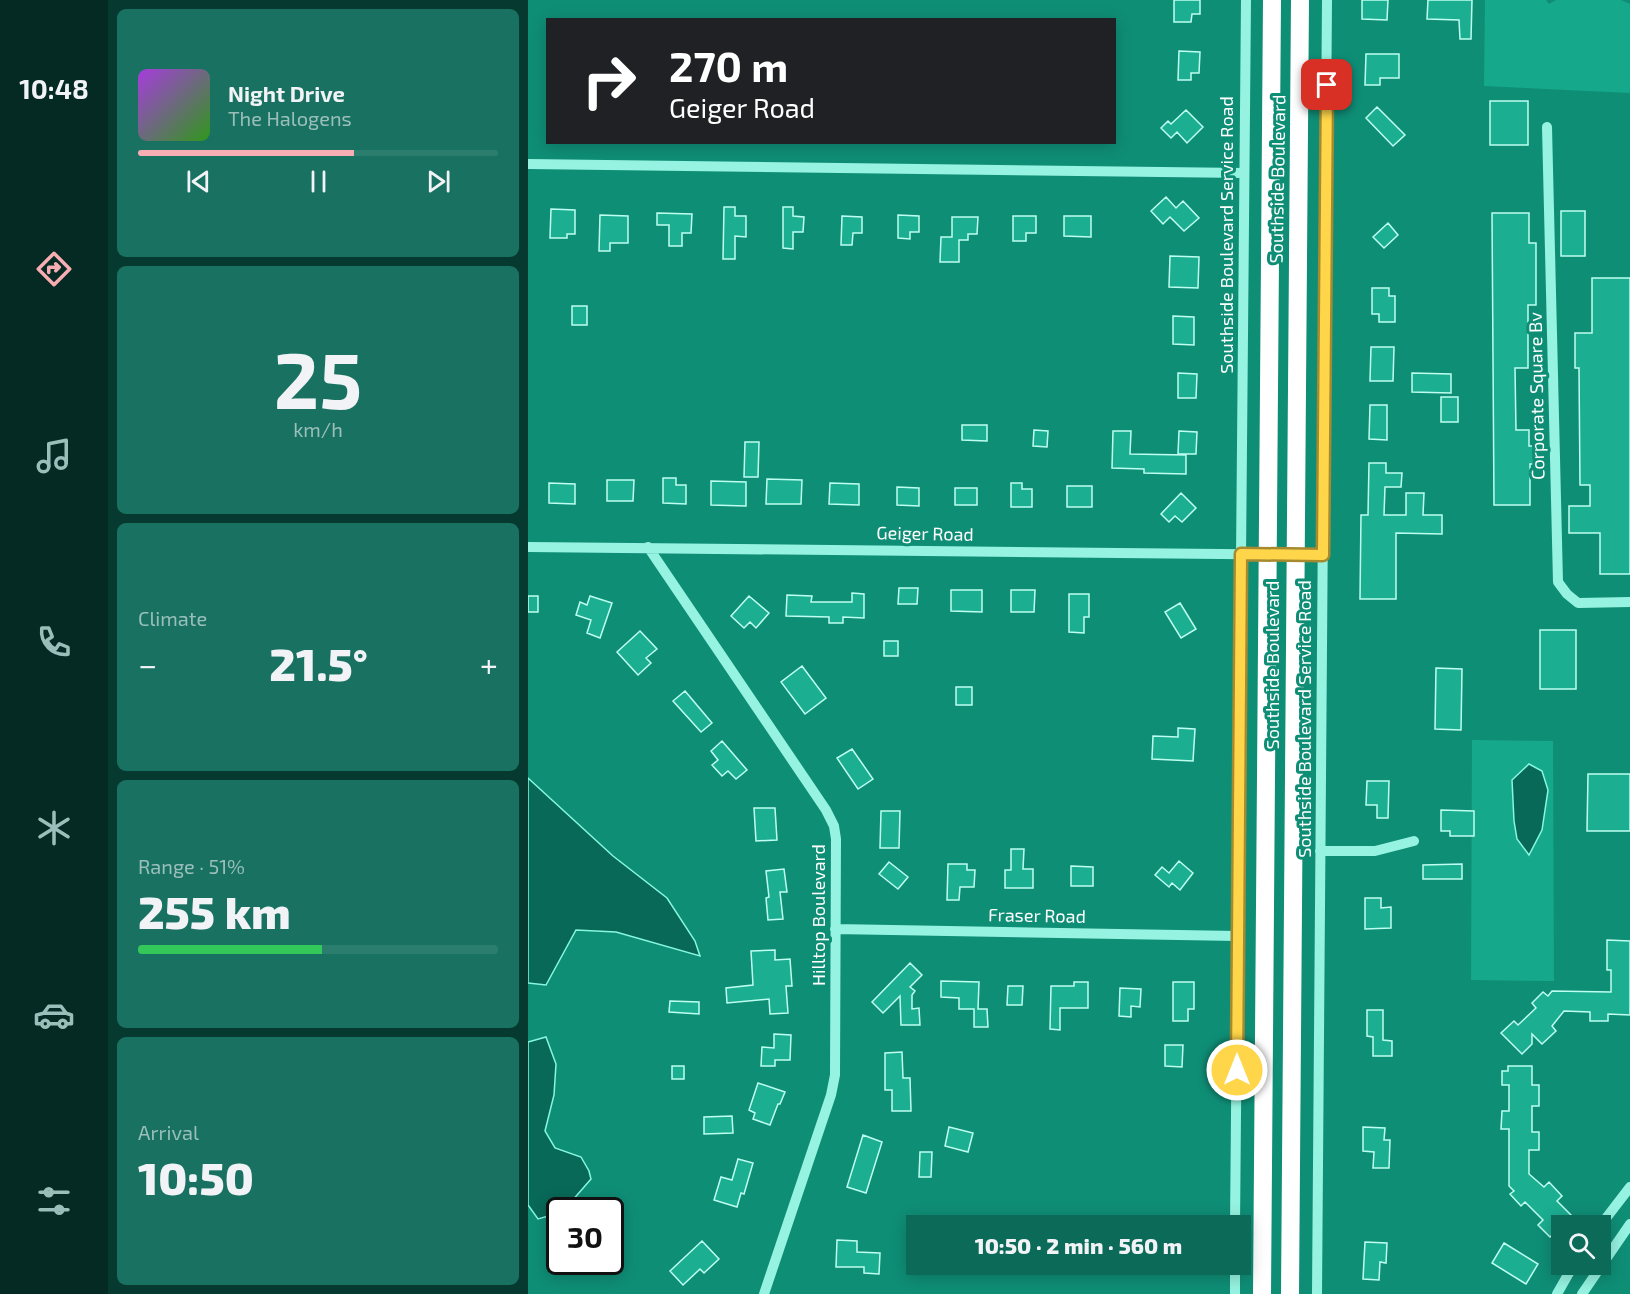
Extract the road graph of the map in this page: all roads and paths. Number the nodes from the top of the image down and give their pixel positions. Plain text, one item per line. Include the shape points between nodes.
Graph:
1 (1246, 0) edge
2 (1272, 0) edge
3 (1300, 0) edge
4 (1327, 0) edge
5 (1547, 127) dead end
6 (528, 164) edge
7 (1244, 173) junction
8 (528, 547) edge
9 (648, 547) junction
10 (1241, 554) junction
11 (1268, 554) junction
12 (1295, 555) junction
13 (1323, 555) junction
14 (1630, 602) edge
15 (1414, 841) dead end
16 (1320, 851) junction
17 (835, 929) junction
18 (1238, 936) junction
19 (1630, 1187) edge
20 (1235, 1215) edge
21 (1608, 1215) edge
22 (1630, 1224) edge
23 (1235, 1275) edge
24 (1568, 1275) edge
25 (764, 1294) edge
26 (1235, 1294) edge
27 (1262, 1294) edge
28 (1290, 1294) edge
29 (1317, 1294) edge
30 (1557, 1294) edge
31 (1582, 1294) edge

1 - 7 street, Southside Boulevard Service Road
2 - 11 highway, Southside Boulevard
3 - 12 highway, Southside Boulevard
4 - 13 street, Southside Boulevard Service Road
5 - 14 street, Corporate Square Bv via 1558,582 1578,603
6 - 7 street
7 - 10 street, Southside Boulevard Service Road
8 - 9 street, Geiger Road
9 - 10 street, Geiger Road
9 - 17 street, Hilltop Boulevard via 834,826
10 - 11 street, Geiger Road
10 - 18 street, Southside Boulevard Service Road
11 - 12 street, Geiger Road
11 - 27 highway, Southside Boulevard
12 - 13 street, Geiger Road
12 - 28 highway, Southside Boulevard
13 - 16 street, Southside Boulevard Service Road
15 - 16 street via 1375,851
16 - 29 street, Southside Boulevard Service Road
17 - 18 street, Fraser Road
17 - 25 street, Hilltop Boulevard via 835,1075
18 - 20 street, Southside Boulevard Service Road
19 - 21 street
22 - 31 street
23 - 26 street
24 - 30 street

